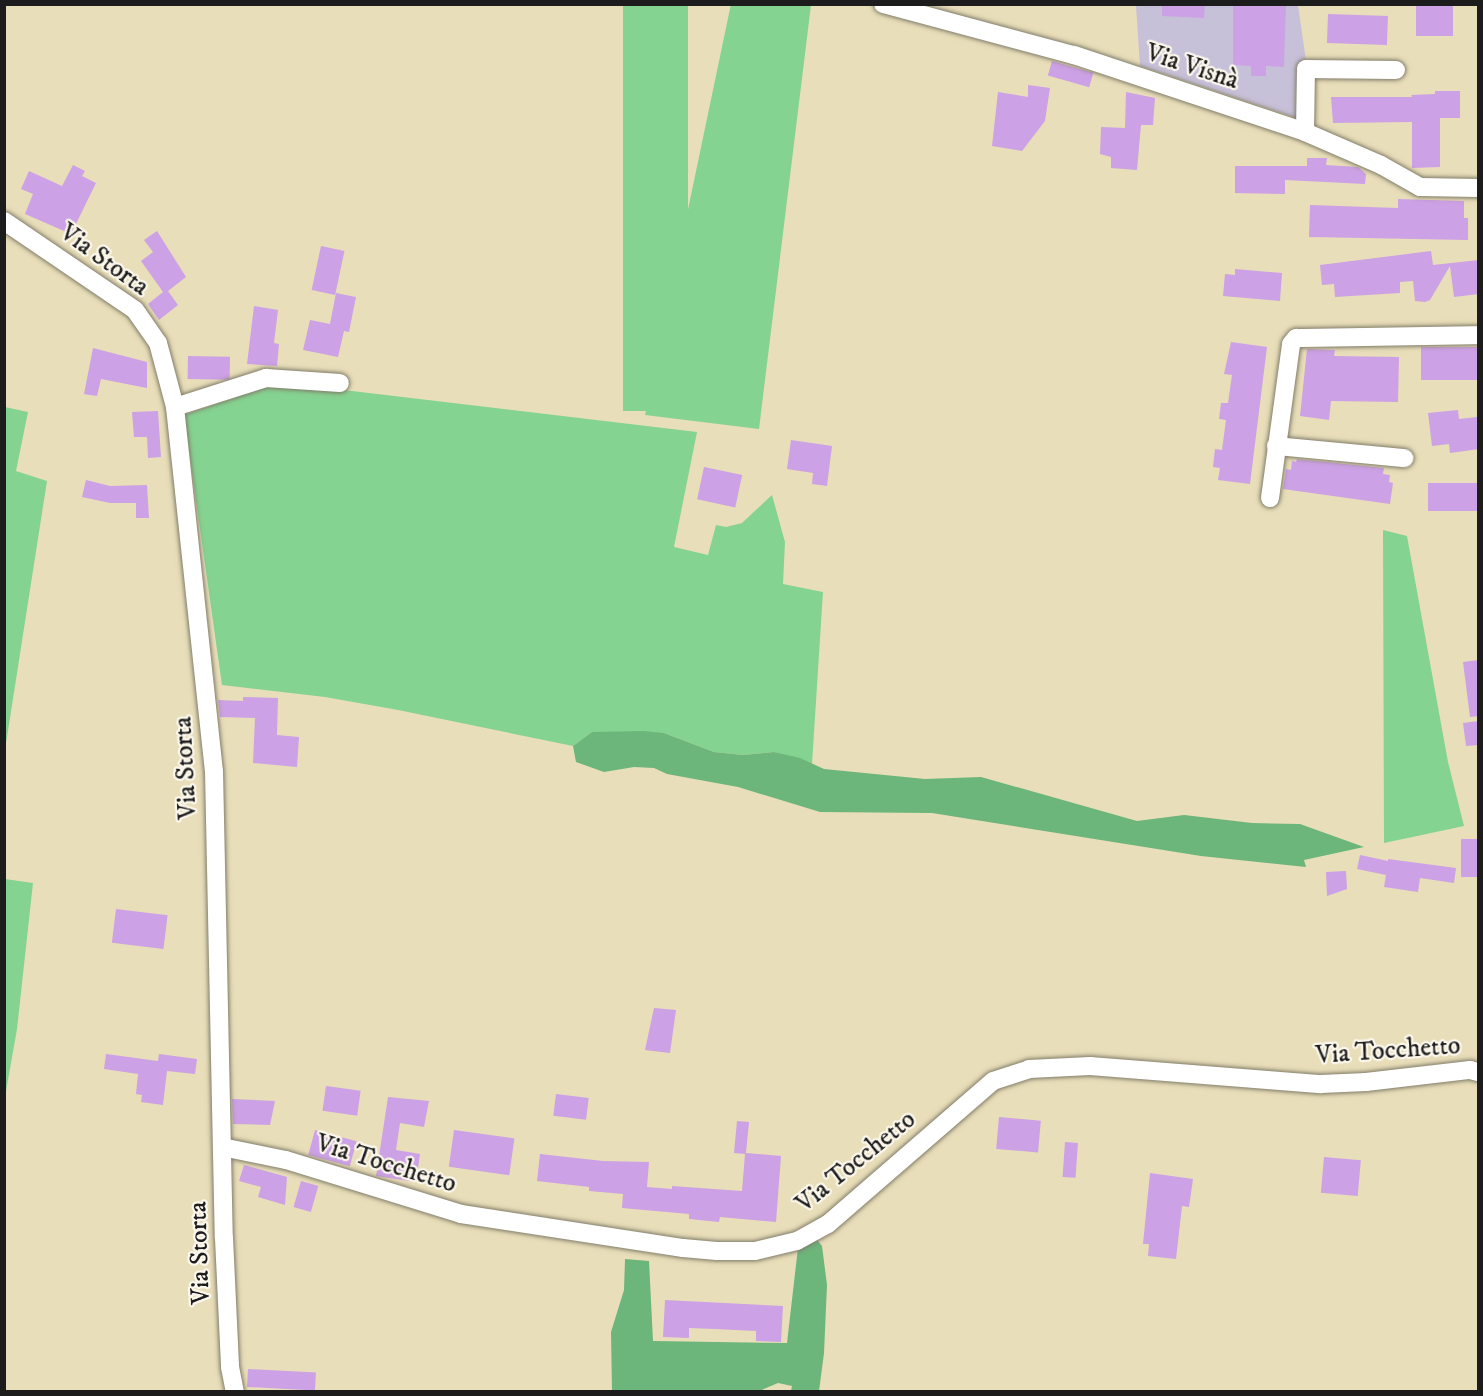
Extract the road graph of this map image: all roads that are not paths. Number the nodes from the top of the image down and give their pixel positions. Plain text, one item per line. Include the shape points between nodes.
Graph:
1 (883, 4) edge
2 (1396, 70) dead end
3 (1305, 132) junction
4 (1479, 188) edge
5 (4, 221) edge
6 (1479, 335) edge
7 (340, 383) dead end
8 (175, 407) junction
9 (1276, 446) junction
10 (1404, 459) dead end
11 (1270, 498) dead end
12 (1479, 1072) edge
13 (222, 1147) junction
14 (235, 1392) edge

1 - 3 street, Via Visnà via 1074,55
2 - 3 street via 1306,69
3 - 4 street, Via Visnà via 1381,165 1420,187
5 - 8 street, Via Storta via 135,310 158,344
6 - 9 street via 1296,338 1291,344
7 - 8 street via 266,378
8 - 13 street, Via Storta via 214,771
9 - 10 street
9 - 11 street
12 - 13 street, Via Tocchetto via 1321,1084 1101,1067 1029,1069 993,1081 828,1224 797,1242 755,1251 682,1248 462,1214 286,1160
13 - 14 street, Via Storta via 230,1367

